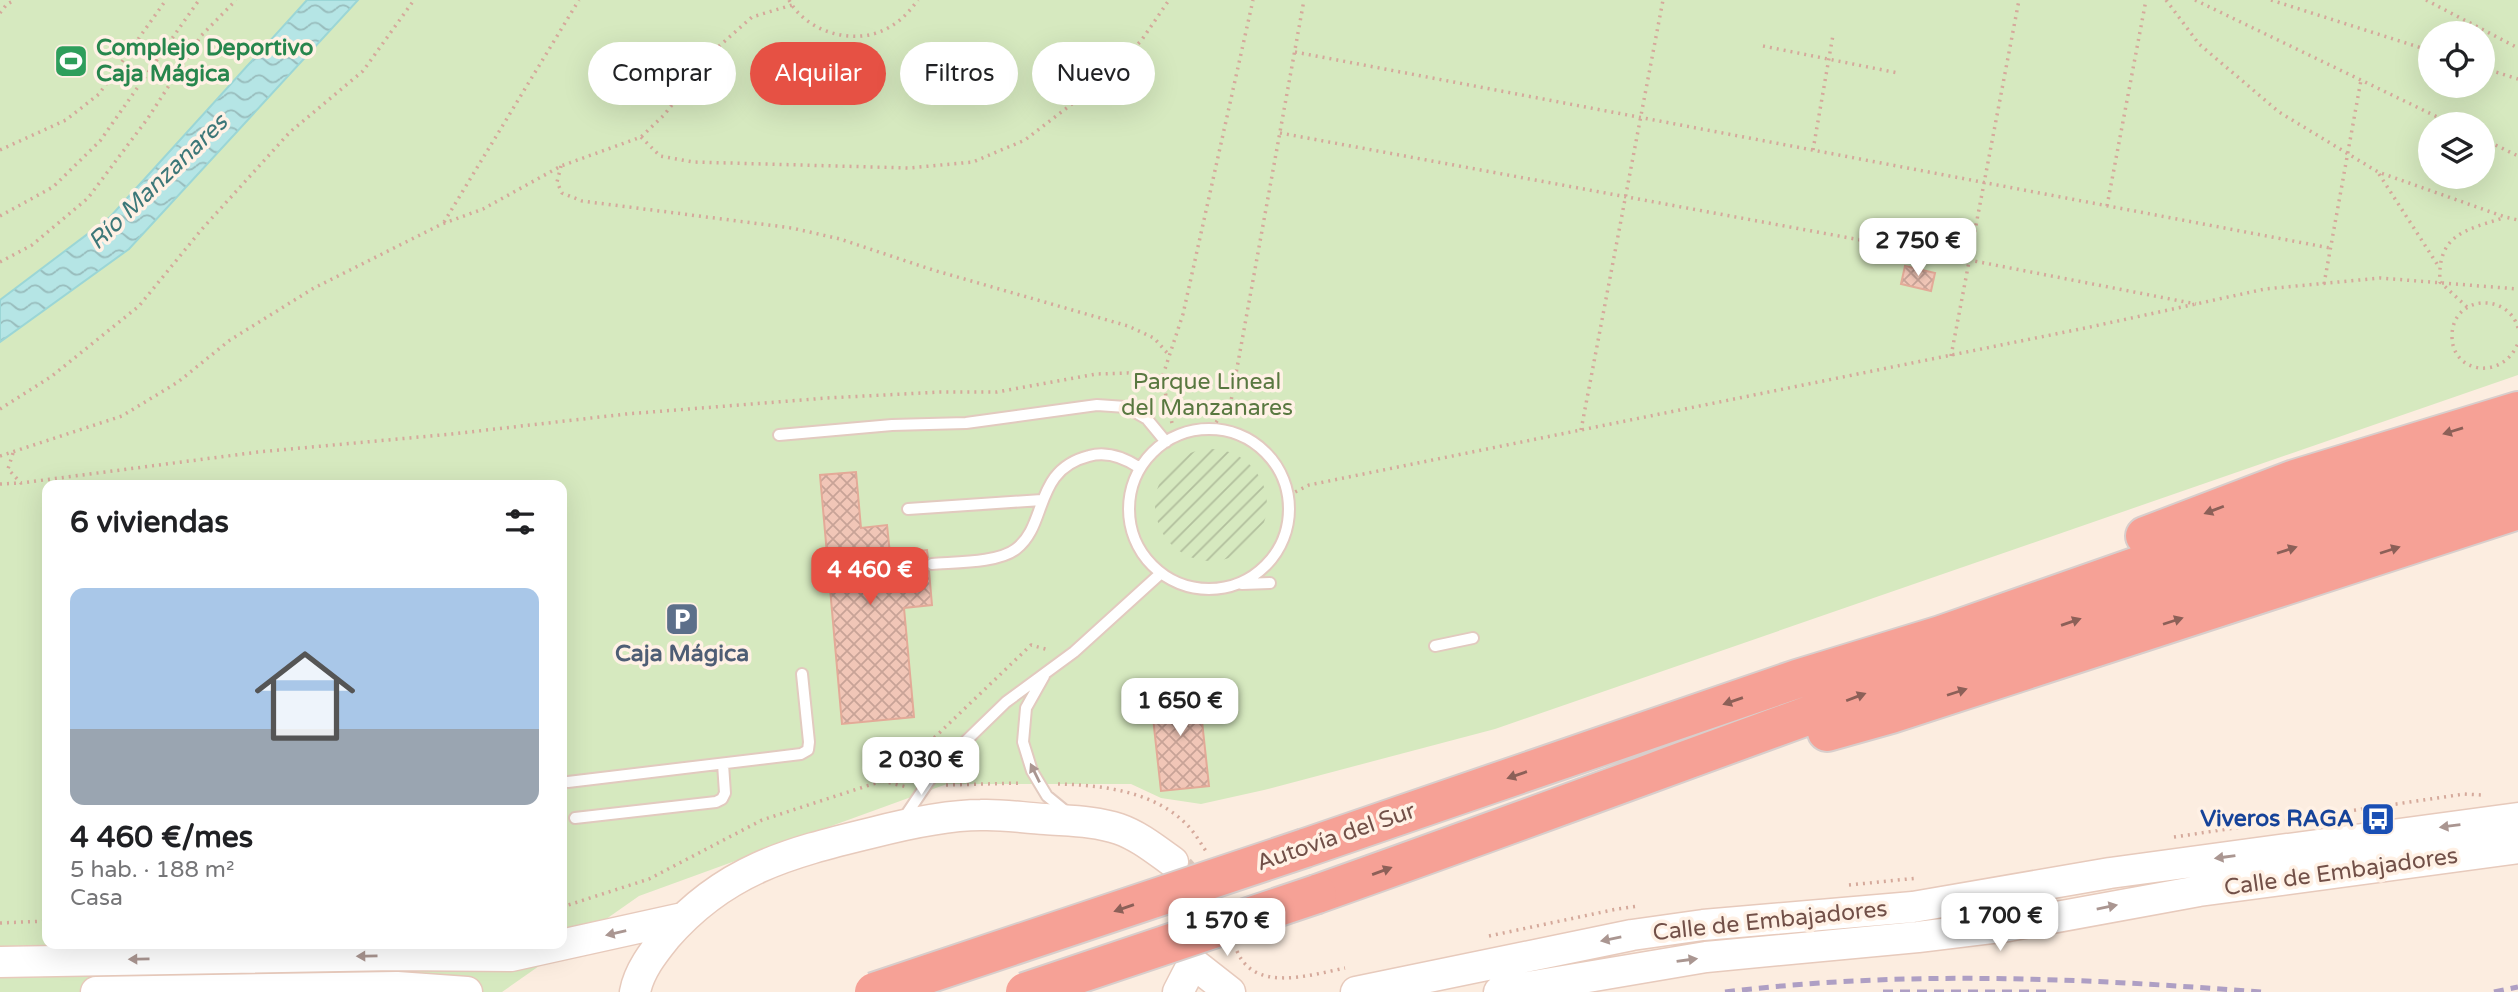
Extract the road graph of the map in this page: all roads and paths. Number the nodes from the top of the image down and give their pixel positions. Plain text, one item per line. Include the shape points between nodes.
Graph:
1 (15, 0) edge
2 (166, 0) edge
3 (199, 0) edge
4 (236, 0) edge
5 (414, 0) edge
6 (579, 0) edge
7 (789, 0) edge
8 (918, 0) edge
9 (1169, 0) edge
10 (1253, 0) edge
11 (1304, 0) edge
12 (1663, 0) edge
13 (2019, 0) edge
14 (2146, 0) edge
15 (2166, 0) edge
16 (2195, 0) edge
17 (2271, 0) edge
18 (2426, 0) edge
19 (6, 2) edge
20 (792, 5) junction
21 (0, 13) edge
22 (1833, 36) dead end
23 (1762, 46) dead end
24 (2418, 47) edge
25 (2518, 48) edge
26 (1295, 52) junction
27 (1829, 60) junction
28 (2495, 72) edge
29 (1898, 73) dead end
30 (2518, 79) edge
31 (2361, 80) junction
32 (2427, 112) edge
33 (1640, 118) junction
34 (1280, 133) junction
35 (641, 137) junction
36 (2495, 145) edge
37 (0, 150) edge
38 (1813, 150) junction
39 (2346, 153) junction
40 (2518, 156) edge
41 (561, 166) junction
42 (2378, 173) junction
43 (1984, 182) junction
44 (1624, 196) junction
45 (2107, 206) junction
46 (0, 216) edge
47 (2505, 217) junction
48 (2518, 220) edge
49 (442, 224) junction
50 (2330, 248) junction
51 (1969, 260) junction
52 (0, 262) edge
53 (2439, 267) junction
54 (2440, 282) junction
55 (2324, 284) junction
56 (2518, 289) edge
57 (2198, 305) junction
58 (2467, 307) junction
59 (2518, 328) edge
60 (2518, 343) edge
61 (1169, 355) junction
62 (1951, 356) junction
63 (1162, 378) junction
64 (0, 409) edge
65 (2518, 411) edge
66 (1212, 428) junction
67 (1581, 430) junction
68 (779, 435) dead end
69 (1170, 439) junction
70 (2518, 447) edge
71 (13, 453) junction
72 (0, 456) edge
73 (1140, 468) junction
74 (2518, 478) edge
75 (42, 480) edge
76 (44, 480) edge
77 (21, 483) junction
78 (0, 484) edge
79 (1289, 495) junction
80 (1042, 499) junction
81 (908, 509) dead end
82 (2512, 512) edge
83 (932, 565) dead end
84 (1160, 574) junction
85 (1270, 583) dead end
86 (1240, 584) junction
87 (1473, 638) dead end
88 (1435, 646) dead end
89 (1061, 659) junction
90 (1045, 673) junction
91 (802, 674) dead end
92 (1797, 679) junction
93 (723, 764) junction
94 (882, 781) junction
95 (568, 782) dead end
96 (1039, 783) junction
97 (924, 787) junction
98 (2481, 794) dead end
99 (1563, 807) junction
100 (575, 818) dead end
101 (2518, 818) edge
102 (1080, 822) junction
103 (899, 826) junction
104 (2518, 833) edge
105 (2161, 839) dead end
106 (2504, 849) edge
107 (1212, 860) dead end
108 (1173, 862) tunnel mouth
109 (1922, 878) dead end
110 (1843, 885) dead end
111 (567, 905) edge
112 (1644, 906) dead end
113 (683, 918) junction
114 (42, 921) edge
115 (0, 923) edge
116 (1485, 937) dead end
117 (567, 944) edge
118 (1236, 945) dead end
119 (546, 949) edge
120 (0, 962) edge
121 (1355, 979) edge
122 (96, 992) edge
123 (467, 992) edge
124 (635, 992) edge
125 (874, 992) edge
126 (1025, 992) edge
127 (1178, 992) edge
128 (1230, 992) edge
129 (1499, 992) edge

1 - 19 path
2 - 37 path via 99,94 66,120
3 - 46 path via 100,141 52,187
4 - 52 path via 201,36 88,198 32,245
5 - 64 path via 363,71 290,132 139,306 52,376
6 - 49 path
7 - 20 path
8 - 20 path via 905,17 884,31 859,37 833,34 810,23
9 - 35 path via 1141,41 1090,90 1025,140 973,162 909,168 693,162 660,156
10 - 61 path via 1183,314
11 - 26 path
12 - 33 path
13 - 43 path
14 - 45 path
15 - 39 path via 2199,44 2278,111
16 - 31 path
17 - 24 path
18 - 25 path
19 - 21 path
20 - 35 path via 752,17 717,48
22 - 27 path
23 - 27 path
26 - 33 path
26 - 34 path
27 - 29 path
27 - 38 path
28 - 30 path
31 - 32 path
31 - 39 path
33 - 38 path
33 - 44 path
34 - 44 path
34 - 66 path via 1231,401
35 - 41 path
36 - 40 path
38 - 43 path
39 - 42 path
39 - 50 path
41 - 49 path via 483,209
41 - 61 path via 557,182 562,193 582,201 792,228 840,239 1128,326 1154,338
42 - 47 path
42 - 53 path
43 - 45 path
43 - 51 path
44 - 51 path
44 - 67 path
45 - 50 path
47 - 48 path
47 - 53 path via 2461,232 2447,245
49 - 71 path via 314,288 122,416
50 - 55 path
51 - 57 path
51 - 62 path
53 - 54 path
54 - 55 path via 2380,278
54 - 56 path
54 - 58 path
55 - 57 path via 2264,289
57 - 62 path
58 - 59 path via 2489,302 2500,305
58 - 60 path via 2459,314 2452,334 2453,345 2465,362 2496,367 2514,354
61 - 63 path
62 - 67 path
63 - 69 path
63 - 76 path via 1096,374 997,392 827,398 626,414 258,452
65 -> 92 highway via 2295,479 1915,624
66 - 69 lane via 1193,429
66 - 79 lane via 1239,433 1263,448 1280,469
67 - 79 path via 1309,485
68 - 69 lane via 966,423 1097,405 1126,407
69 - 73 lane
70 - 92 highway via 2266,522 1941,635
71 - 72 path
71 - 77 path via 8,469
73 - 80 lane via 1112,456 1072,461
73 - 84 lane via 1129,501 1130,528 1142,554
99 -> 74 highway via 1933,669 2182,584
75 - 77 path
77 - 78 path
79 - 86 lane via 1290,515 1278,552 1261,571
80 - 81 lane
80 - 83 lane via 1031,530 1019,548 1006,556
99 -> 82 highway via 1891,714
84 - 86 lane via 1185,587 1212,590
84 - 89 lane
85 - 86 lane
87 - 88 lane
89 - 90 lane
89 - 94 path via 1031,645 911,760
96 -> 90 lane via 1023,742 1026,708
90 - 97 lane via 1006,702
91 - 93 lane via 808,750
92 -> 125 highway, Autovía del Sur, bridge
93 - 95 lane
93 - 100 lane via 725,793 716,802
94 - 97 path
94 - 111 path via 762,820 649,879
96 - 97 path
96 - 102 lane via 1047,796
96 - 107 path via 1136,793 1190,828
97 - 103 lane
98 - 105 path
126 -> 99 highway, Autovía del Sur, bridge
101 -> 121 main road, Calle de Embajadores via 2110,873 1913,907 1703,925
102 - 103 main road via 980,814
102 - 108 main road via 1118,829
103 - 113 main road via 767,863 723,887
104 - 106 main road
129 -> 106 main road, Calle de Embajadores via 1706,957 2008,926 2199,891
109 - 110 path
112 - 116 path
113 -> 117 main road
113 - 124 main road via 655,951
114 - 115 path
118 - 121 path via 1248,971 1276,984
119 -> 120 main road via 511,957
122 - 123 main road via 397,987
127 - 128 main road via 1193,962

